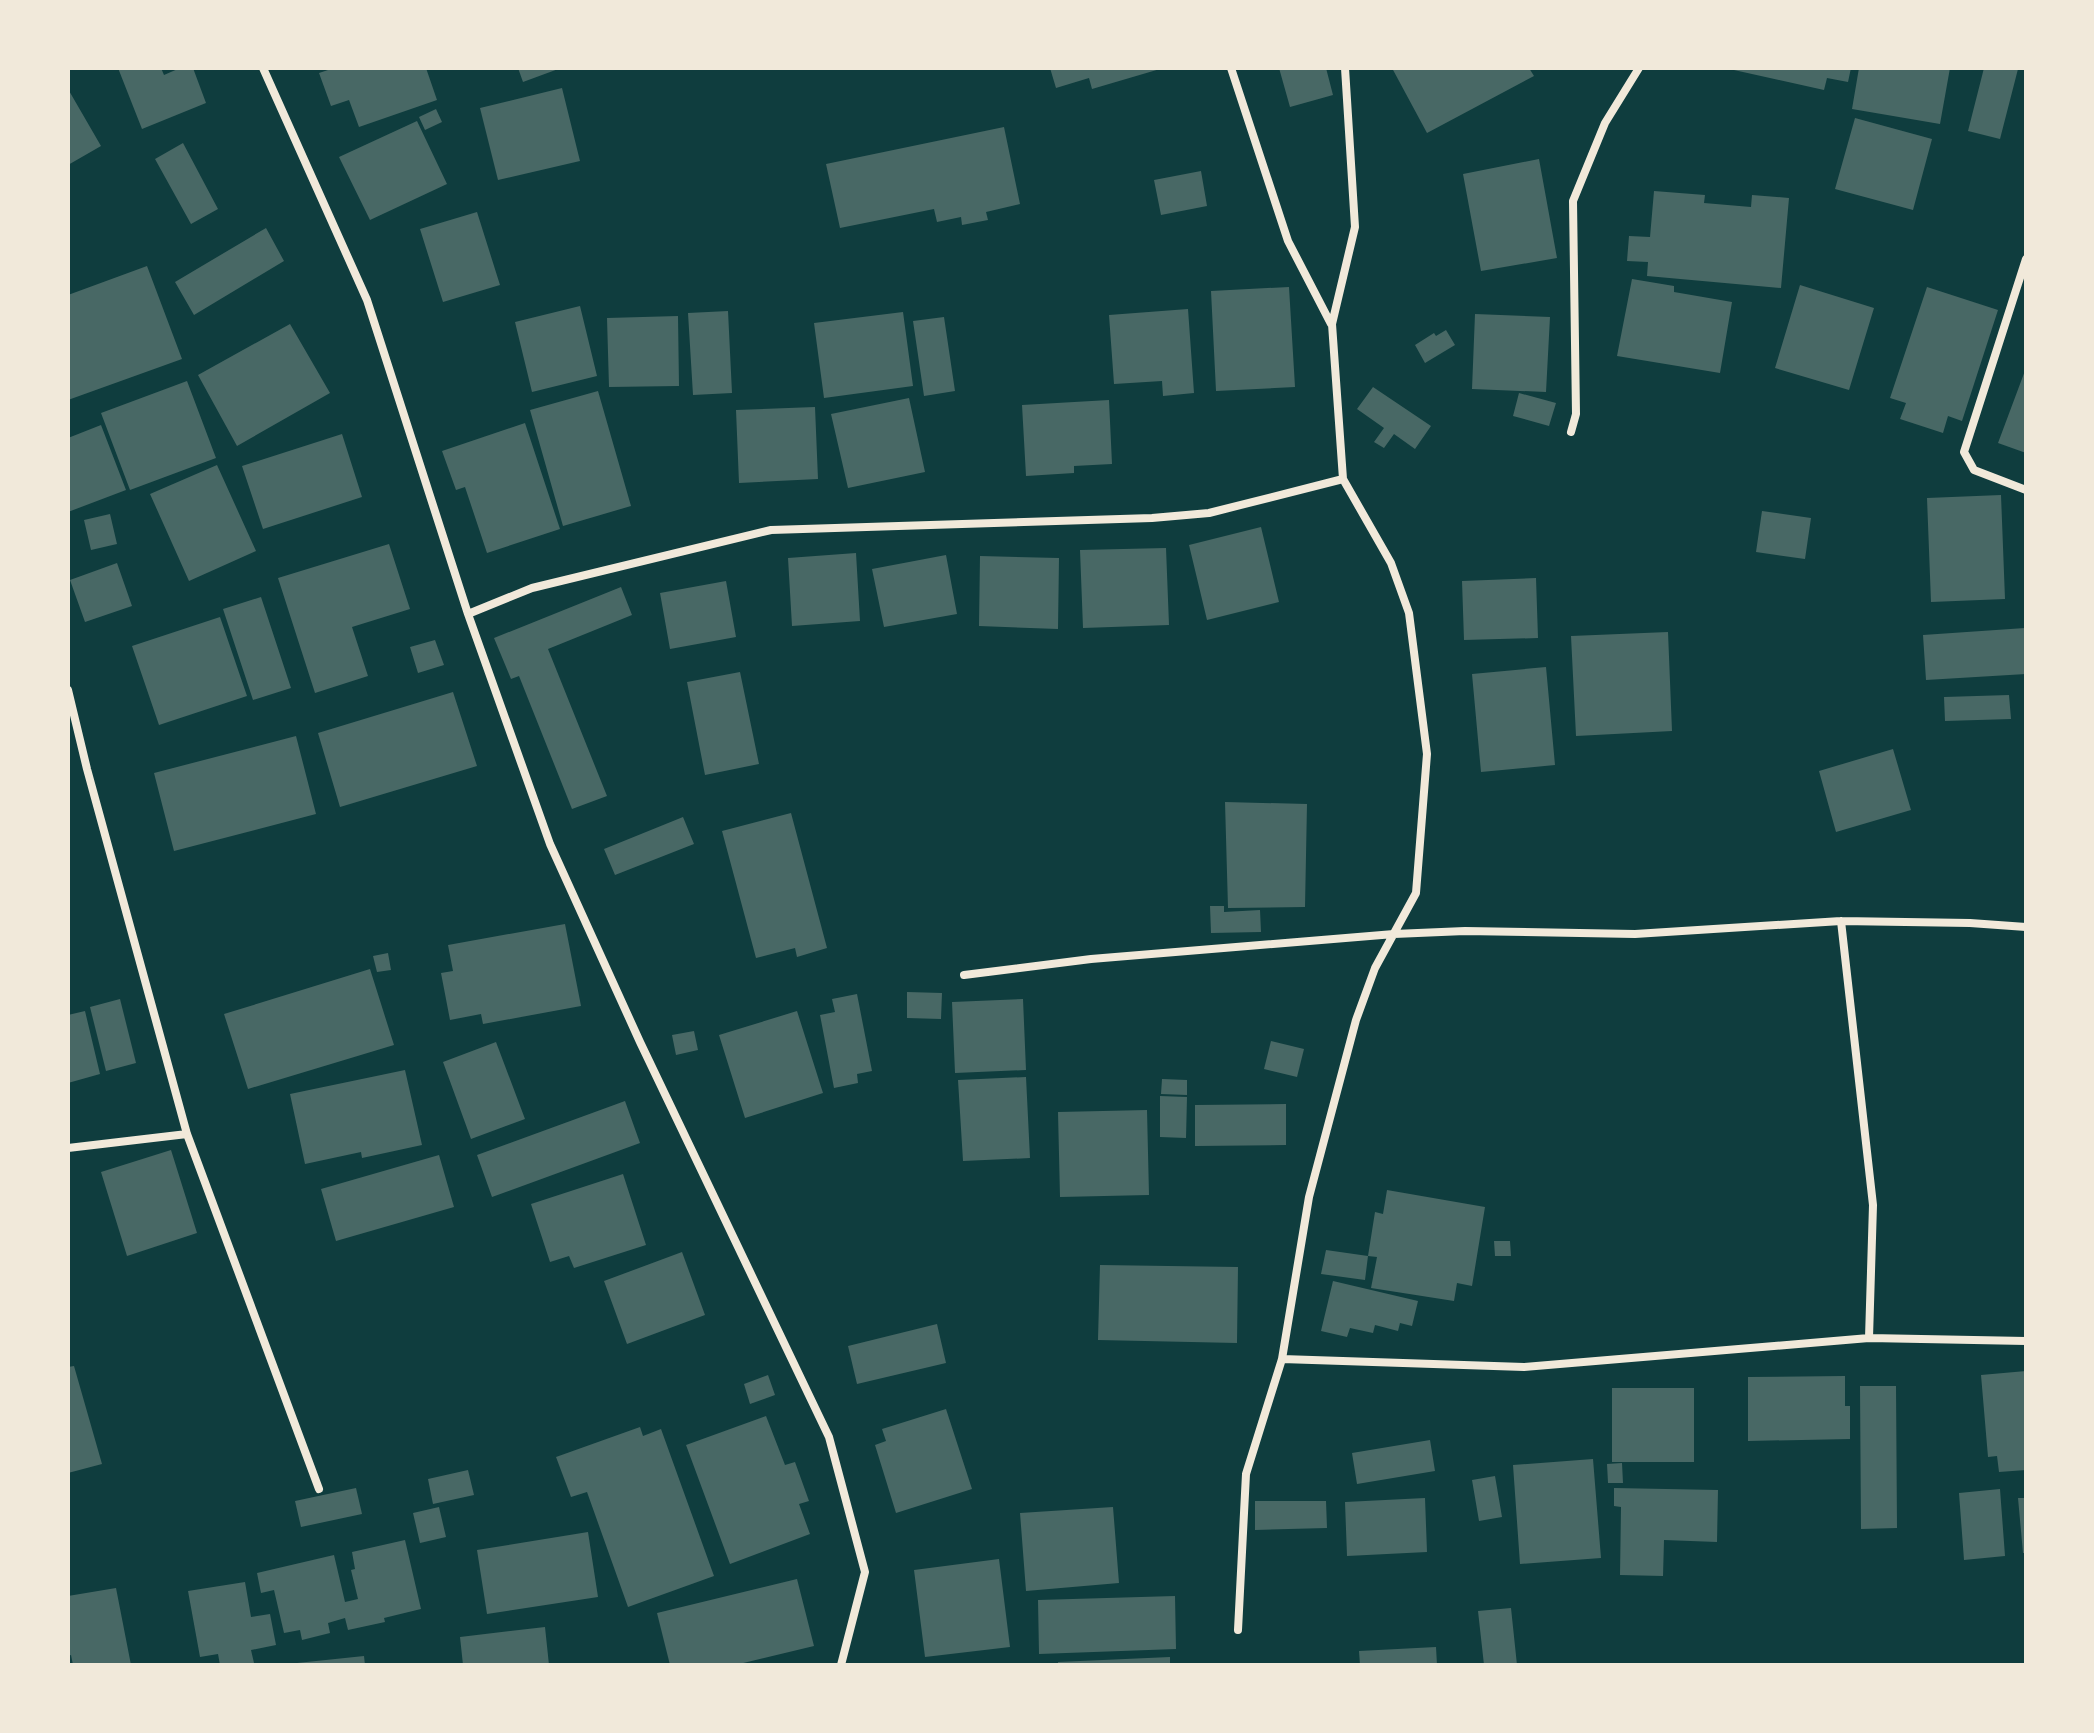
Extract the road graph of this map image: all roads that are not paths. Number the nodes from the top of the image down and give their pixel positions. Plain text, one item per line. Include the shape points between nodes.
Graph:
1 (263, 68) edge
2 (1231, 68) edge
3 (1345, 68) edge
4 (1639, 68) edge
5 (2026, 259) edge
6 (1332, 324) junction
7 (1571, 432) dead end
8 (1343, 479) junction
9 (2026, 490) edge
10 (468, 614) junction
11 (68, 690) edge
12 (1841, 921) junction
13 (2026, 927) edge
14 (1394, 934) junction
15 (964, 975) dead end
16 (187, 1134) junction
17 (68, 1148) edge
18 (1869, 1338) junction
19 (2026, 1341) edge
20 (1282, 1359) junction
21 (319, 1489) dead end
22 (1238, 1630) dead end
23 (841, 1665) edge

1 - 10 street via 367,300
2 - 6 street via 1288,241
3 - 6 street via 1355,227
4 - 7 street via 1605,123 1573,201 1576,414
5 - 9 street via 1964,452 1974,470
6 - 8 street
8 - 10 street via 1209,513 771,530 532,588
8 - 14 street via 1391,563 1409,613 1427,754 1416,893
10 - 23 street via 550,844 829,1437 865,1572
11 - 16 street
12 - 13 street
12 - 14 street via 1635,934
12 - 18 street via 1873,1205
14 - 15 street
14 - 20 street via 1356,1020 1309,1197
16 - 17 street
16 - 21 street
18 - 19 street
18 - 20 street via 1524,1367
20 - 22 street via 1246,1474

